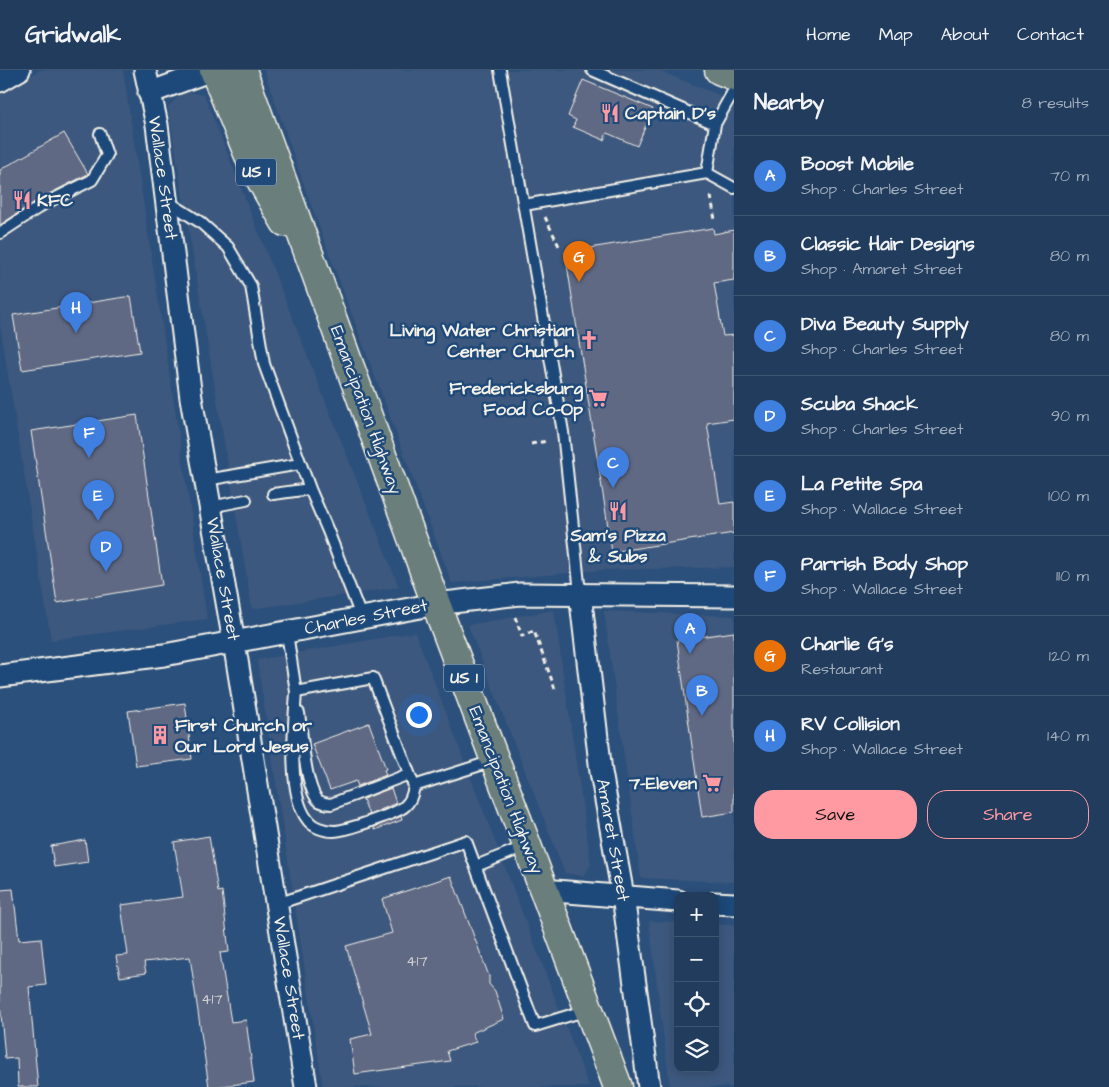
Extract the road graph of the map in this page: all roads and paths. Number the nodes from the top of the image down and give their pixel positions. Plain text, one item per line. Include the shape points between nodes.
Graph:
1 (19, 70) edge
2 (145, 70) edge
3 (213, 70) edge
4 (242, 70) edge
5 (500, 70) edge
6 (592, 70) edge
7 (719, 70) edge
8 (734, 76) edge
9 (0, 81) edge
10 (734, 90) edge
11 (150, 92) junction
12 (715, 124) junction
13 (100, 134) dead end
14 (707, 174) junction
15 (734, 188) edge
16 (166, 200) junction
17 (538, 203) junction
18 (524, 205) junction
19 (0, 233) edge
20 (559, 246) dead end
21 (315, 267) junction
22 (552, 440) dead end
23 (530, 444) dead end
24 (300, 464) junction
25 (206, 480) junction
26 (310, 489) junction
27 (273, 494) dead end
28 (246, 500) dead end
29 (210, 507) junction
30 (580, 594) junction
31 (507, 596) junction
32 (734, 596) edge
33 (436, 604) junction
34 (362, 619) junction
35 (287, 633) junction
36 (234, 642) junction
37 (0, 676) edge
38 (555, 689) dead end
39 (296, 692) junction
40 (494, 760) junction
41 (410, 774) junction
42 (414, 786) junction
43 (526, 846) junction
44 (476, 866) junction
45 (543, 890) junction
46 (623, 896) junction
47 (674, 900) edge
48 (719, 903) edge
49 (277, 904) junction
50 (734, 904) edge
51 (589, 1010) junction
52 (306, 1087) edge
53 (618, 1087) edge
54 (649, 1087) edge

1 - 9 street
2 - 11 street, Wallace Street
3 - 11 street
3 - 21 main road, Emancipation Highway / US 1 via 254,168
4 - 21 main road, Emancipation Highway / US 1
5 - 18 lane
6 - 12 lane
7 - 8 main road
10 - 12 lane
11 - 16 street, Wallace Street
12 - 14 lane
13 - 19 lane via 107,155 92,180 44,204
14 - 15 lane
14 - 17 lane
16 - 24 lane via 200,222 228,247 251,286 264,364
16 - 25 street, Wallace Street via 191,398
17 - 18 lane
17 - 20 path
18 - 30 lane via 563,432
21 - 33 main road, Emancipation Highway / US 1
22 - 23 path
24 - 25 lane
24 - 26 lane
25 - 29 street, Wallace Street
26 - 27 lane
26 - 34 lane
28 - 29 lane
29 - 36 street, Wallace Street
30 - 31 street, Charles Street
30 - 32 street, Charles Street
30 - 46 street, Amaret Street via 601,772
31 - 33 street, Charles Street
31 - 38 path via 522,636 534,631
33 - 34 street, Charles Street
33 - 40 main road, Emancipation Highway / US 1
34 - 35 street, Charles Street
35 - 36 street, Charles Street
35 - 39 lane
36 - 37 street, Charles Street via 164,655
36 - 49 street, Wallace Street
39 - 41 lane via 373,678
39 - 41 lane via 310,783 320,802 331,804
39 - 42 lane via 292,752 300,805 310,823 332,832 352,827 405,806
40 - 42 lane
40 - 43 main road, Emancipation Highway / US 1
41 - 42 lane
43 - 44 lane
43 - 45 main road, Emancipation Highway / US 1
44 - 49 lane via 466,841
44 - 51 lane via 536,1026
45 - 46 street
45 - 51 main road, Emancipation Highway / US 1
46 - 47 street
46 - 54 street, Amaret Street
48 - 50 street
49 - 52 street, Wallace Street
51 - 53 main road, Emancipation Highway / US 1

